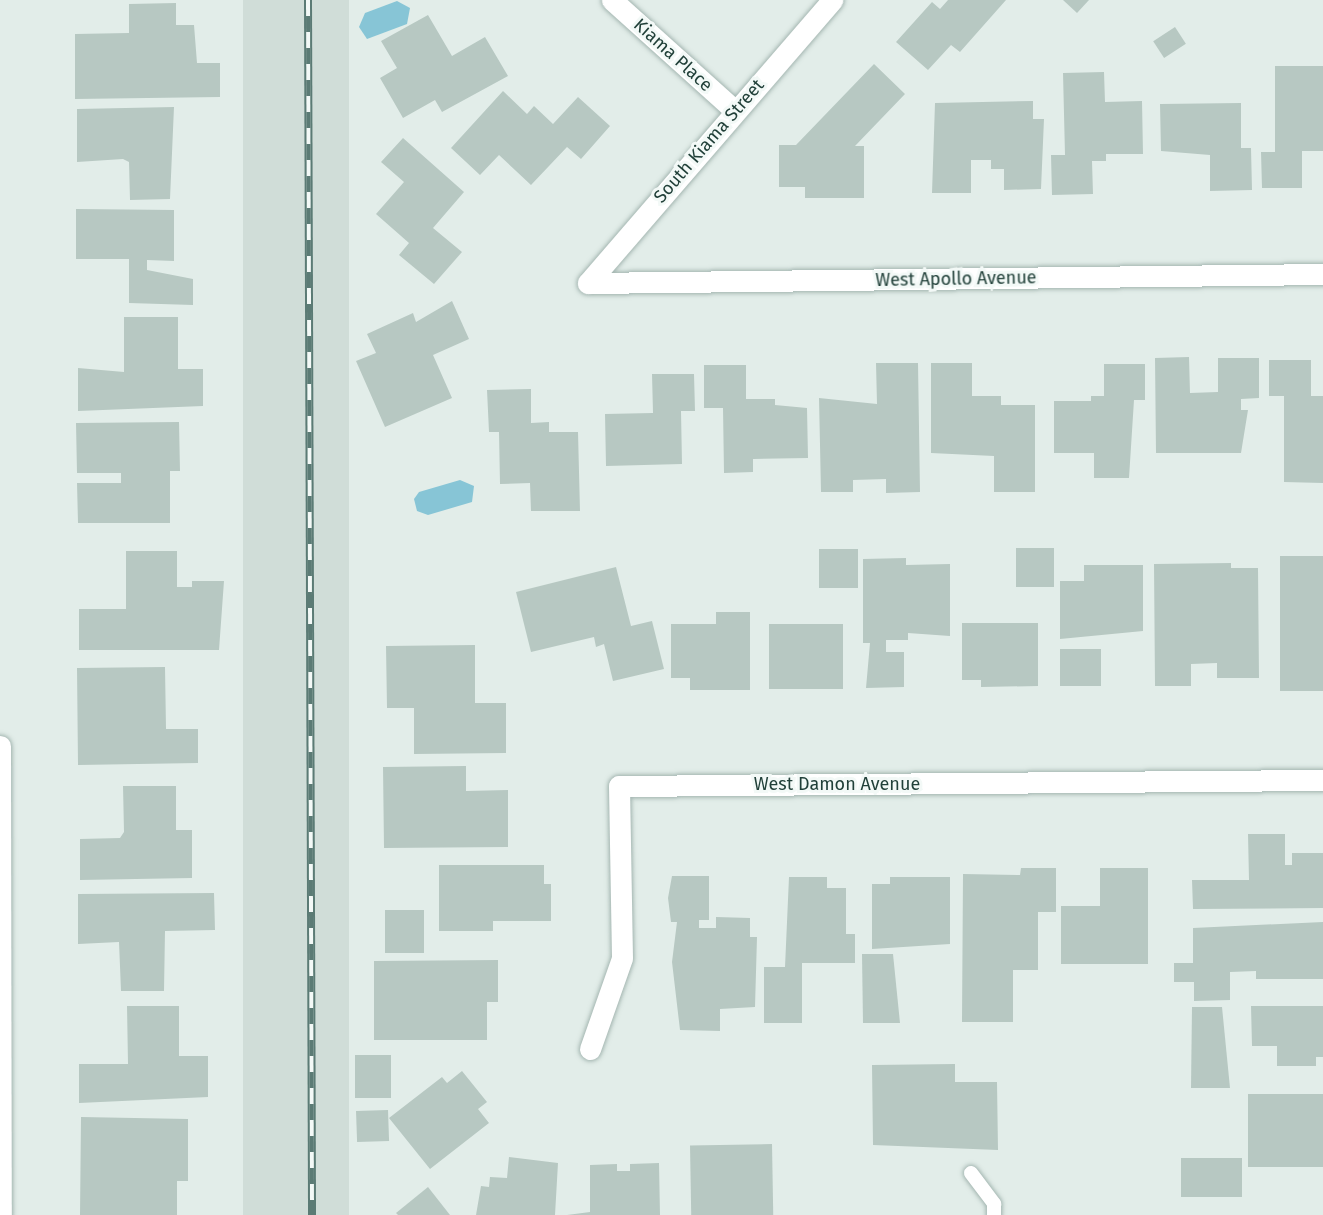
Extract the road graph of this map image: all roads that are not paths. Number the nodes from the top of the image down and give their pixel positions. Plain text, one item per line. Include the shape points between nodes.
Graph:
1 (612, 0) edge
2 (832, 0) edge
3 (734, 110) junction
4 (1323, 274) edge
5 (588, 283) joint
6 (0, 746) edge
7 (1323, 780) edge
8 (590, 1049) dead end
9 (1, 1116) edge
10 (971, 1173) dead end
11 (1, 1215) edge
12 (995, 1215) edge

1 - 3 street, Kiama Place
2 - 3 street, South Kiama Street
3 - 5 street, South Kiama Street
4 - 5 street, West Apollo Avenue
6 - 9 street
7 - 8 street, West Damon Avenue via 619,786 622,958
9 - 11 street
10 - 12 lane via 994,1204

